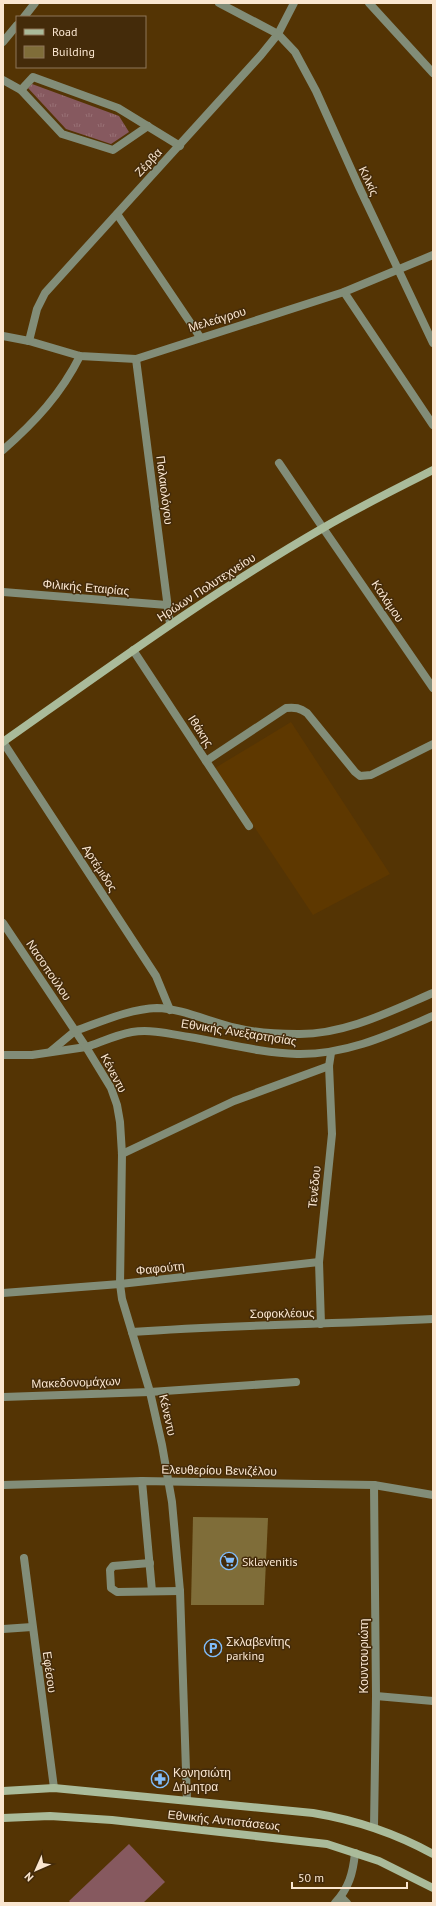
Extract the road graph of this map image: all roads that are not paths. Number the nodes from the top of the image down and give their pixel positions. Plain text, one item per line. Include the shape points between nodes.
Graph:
1 (35, 3) edge
2 (219, 3) edge
3 (294, 3) edge
4 (369, 3) edge
5 (25, 16) edge
6 (16, 26) edge
7 (278, 34) junction
8 (3, 42) edge
9 (433, 73) edge
10 (3, 80) edge
11 (21, 90) junction
12 (148, 126) junction
13 (180, 146) junction
14 (117, 214) junction
15 (433, 255) edge
16 (399, 270) junction
17 (344, 292) junction
18 (3, 336) edge
19 (200, 337) junction
20 (29, 341) junction
21 (433, 343) edge
22 (80, 356) junction
23 (136, 359) junction
24 (433, 425) edge
25 (3, 450) edge
26 (279, 463) dead end
27 (433, 470) edge
28 (323, 528) junction
29 (3, 592) edge
30 (167, 605) junction
31 (170, 624) junction
32 (133, 650) junction
33 (433, 688) edge
34 (3, 742) edge
35 (433, 744) edge
36 (206, 761) junction
37 (249, 826) dead end
38 (3, 923) edge
39 (433, 993) edge
40 (170, 1010) junction
41 (433, 1016) edge
42 (75, 1031) junction
43 (86, 1047) junction
44 (51, 1052) junction
45 (331, 1053) junction
46 (3, 1055) edge
47 (329, 1066) junction
48 (122, 1154) junction
49 (319, 1262) junction
50 (120, 1284) junction
51 (3, 1293) edge
52 (433, 1319) edge
53 (321, 1324) junction
54 (132, 1332) junction
55 (296, 1382) dead end
56 (150, 1392) junction
57 (3, 1397) edge
58 (142, 1481) junction
59 (168, 1482) junction
60 (3, 1485) edge
61 (374, 1485) junction
62 (433, 1495) edge
63 (24, 1558) dead end
64 (150, 1563) junction
65 (180, 1591) junction
66 (152, 1592) junction
67 (32, 1627) junction
68 (3, 1628) edge
69 (376, 1696) junction
70 (433, 1701) edge
71 (54, 1788) junction
72 (3, 1791) edge
73 (187, 1800) junction
74 (3, 1818) edge
75 (374, 1827) junction
76 (356, 1853) junction
77 (433, 1854) edge
78 (433, 1888) edge
79 (338, 1900) edge
80 (347, 1903) edge

1 - 5 street
2 - 7 street, Κιλκίς
3 - 7 street, Ζέρβα
4 - 9 street
6 - 8 street
7 - 13 street, Ζέρβα
7 - 16 street, Κιλκίς via 295,52 316,91
10 - 11 street
11 - 12 street via 33,77 118,108
11 - 12 street via 62,134 113,150
12 - 13 street
13 - 14 street, Ζέρβα
14 - 19 street
14 - 20 street, Ζέρβα via 45,293 37,309
15 - 16 street, Μελεάγρου
16 - 17 street, Μελεάγρου
16 - 21 street, Κιλκίς
17 - 19 street, Μελεάγρου
17 - 24 street
18 - 20 street, Μελεάγρου
19 - 23 street, Μελεάγρου
20 - 22 street, Μελεάγρου
22 - 23 street, Μελεάγρου
22 - 25 street via 59,393 26,430
23 - 30 street, Παλαιολόγου
26 - 28 street, Καλάμου
27 - 28 main road, Ηρώων Πολυτεχνείου
28 - 31 main road, Ηρώων Πολυτεχνείου
28 - 33 street, Καλάμου
29 - 30 street, Φιλικής Εταιρίας
30 - 31 street, Παλαιολόγου
31 - 32 main road, Ηρώων Πολυτεχνείου
32 - 34 main road, Ηρώων Πολυτεχνείου
32 - 36 street, Ιθάκης
34 - 40 street, Αρτέμιδος via 156,976
35 - 36 street via 371,775 360,776 307,713 293,707 286,708
36 - 37 street, Ιθάκης
38 - 42 street, Νασοπούλου
39 - 40 street via 352,1025 328,1032 298,1034 238,1029
40 - 42 street via 142,1009
41 - 45 street, Εθνικής Ανεξαρτησίας via 361,1045
42 - 43 street, Νασοπούλου
42 - 44 street
43 - 44 street, Εθνικής Ανεξαρτησίας
43 - 45 street, Εθνικής Ανεξαρτησίας via 128,1033 149,1032 276,1052
43 - 48 street, Κένεντυ via 111,1088 117,1105
44 - 46 street, Εθνικής Ανεξαρτησίας
45 - 47 street, Τενέδου
47 - 48 street via 234,1101
47 - 49 street, Τενέδου via 332,1134
48 - 50 street, Κένεντυ
49 - 50 street, Φαφούτη
49 - 53 street, Τενέδου
50 - 51 street, Φαφούτη
50 - 54 street, Κένεντυ
52 - 53 street, Σοφοκλέους
53 - 54 street, Σοφοκλέους via 202,1327
54 - 56 street, Κένεντυ
55 - 56 street, Μακεδονομάχων
56 - 57 street, Μακεδονομάχων
56 - 59 street, Κένεντυ
58 - 59 street, Ελευθερίου Βενιζέλου
58 - 60 street, Ελευθερίου Βενιζέλου
58 - 64 street
59 - 61 street, Ελευθερίου Βενιζέλου
59 - 65 street, Κένεντυ
61 - 62 street, Ελευθερίου Βενιζέλου
61 - 69 street, Κουντουριώτη
63 - 67 street, Εφέσου
64 - 66 street
64 - 66 street via 113,1566 110,1570 111,1588 117,1592
65 - 66 street
65 - 73 street, Κένεντυ
67 - 68 street
67 - 71 street, Εφέσου
69 - 70 street
69 - 75 street, Κουντουριώτη
71 - 72 main road, Εθνικής Αντιστάσεως
71 - 73 main road, Εθνικής Αντιστάσεως
73 - 75 main road, Εθνικής Αντιστάσεως via 313,1813 345,1818
74 - 76 main road, Εθνικής Αντιστάσεως via 50,1816 112,1820 300,1840 327,1844
75 - 77 main road, Εθνικής Αντιστάσεως
76 - 78 main road, Εθνικής Αντιστάσεως via 380,1861
76 - 79 street via 351,1877
79 - 80 street

